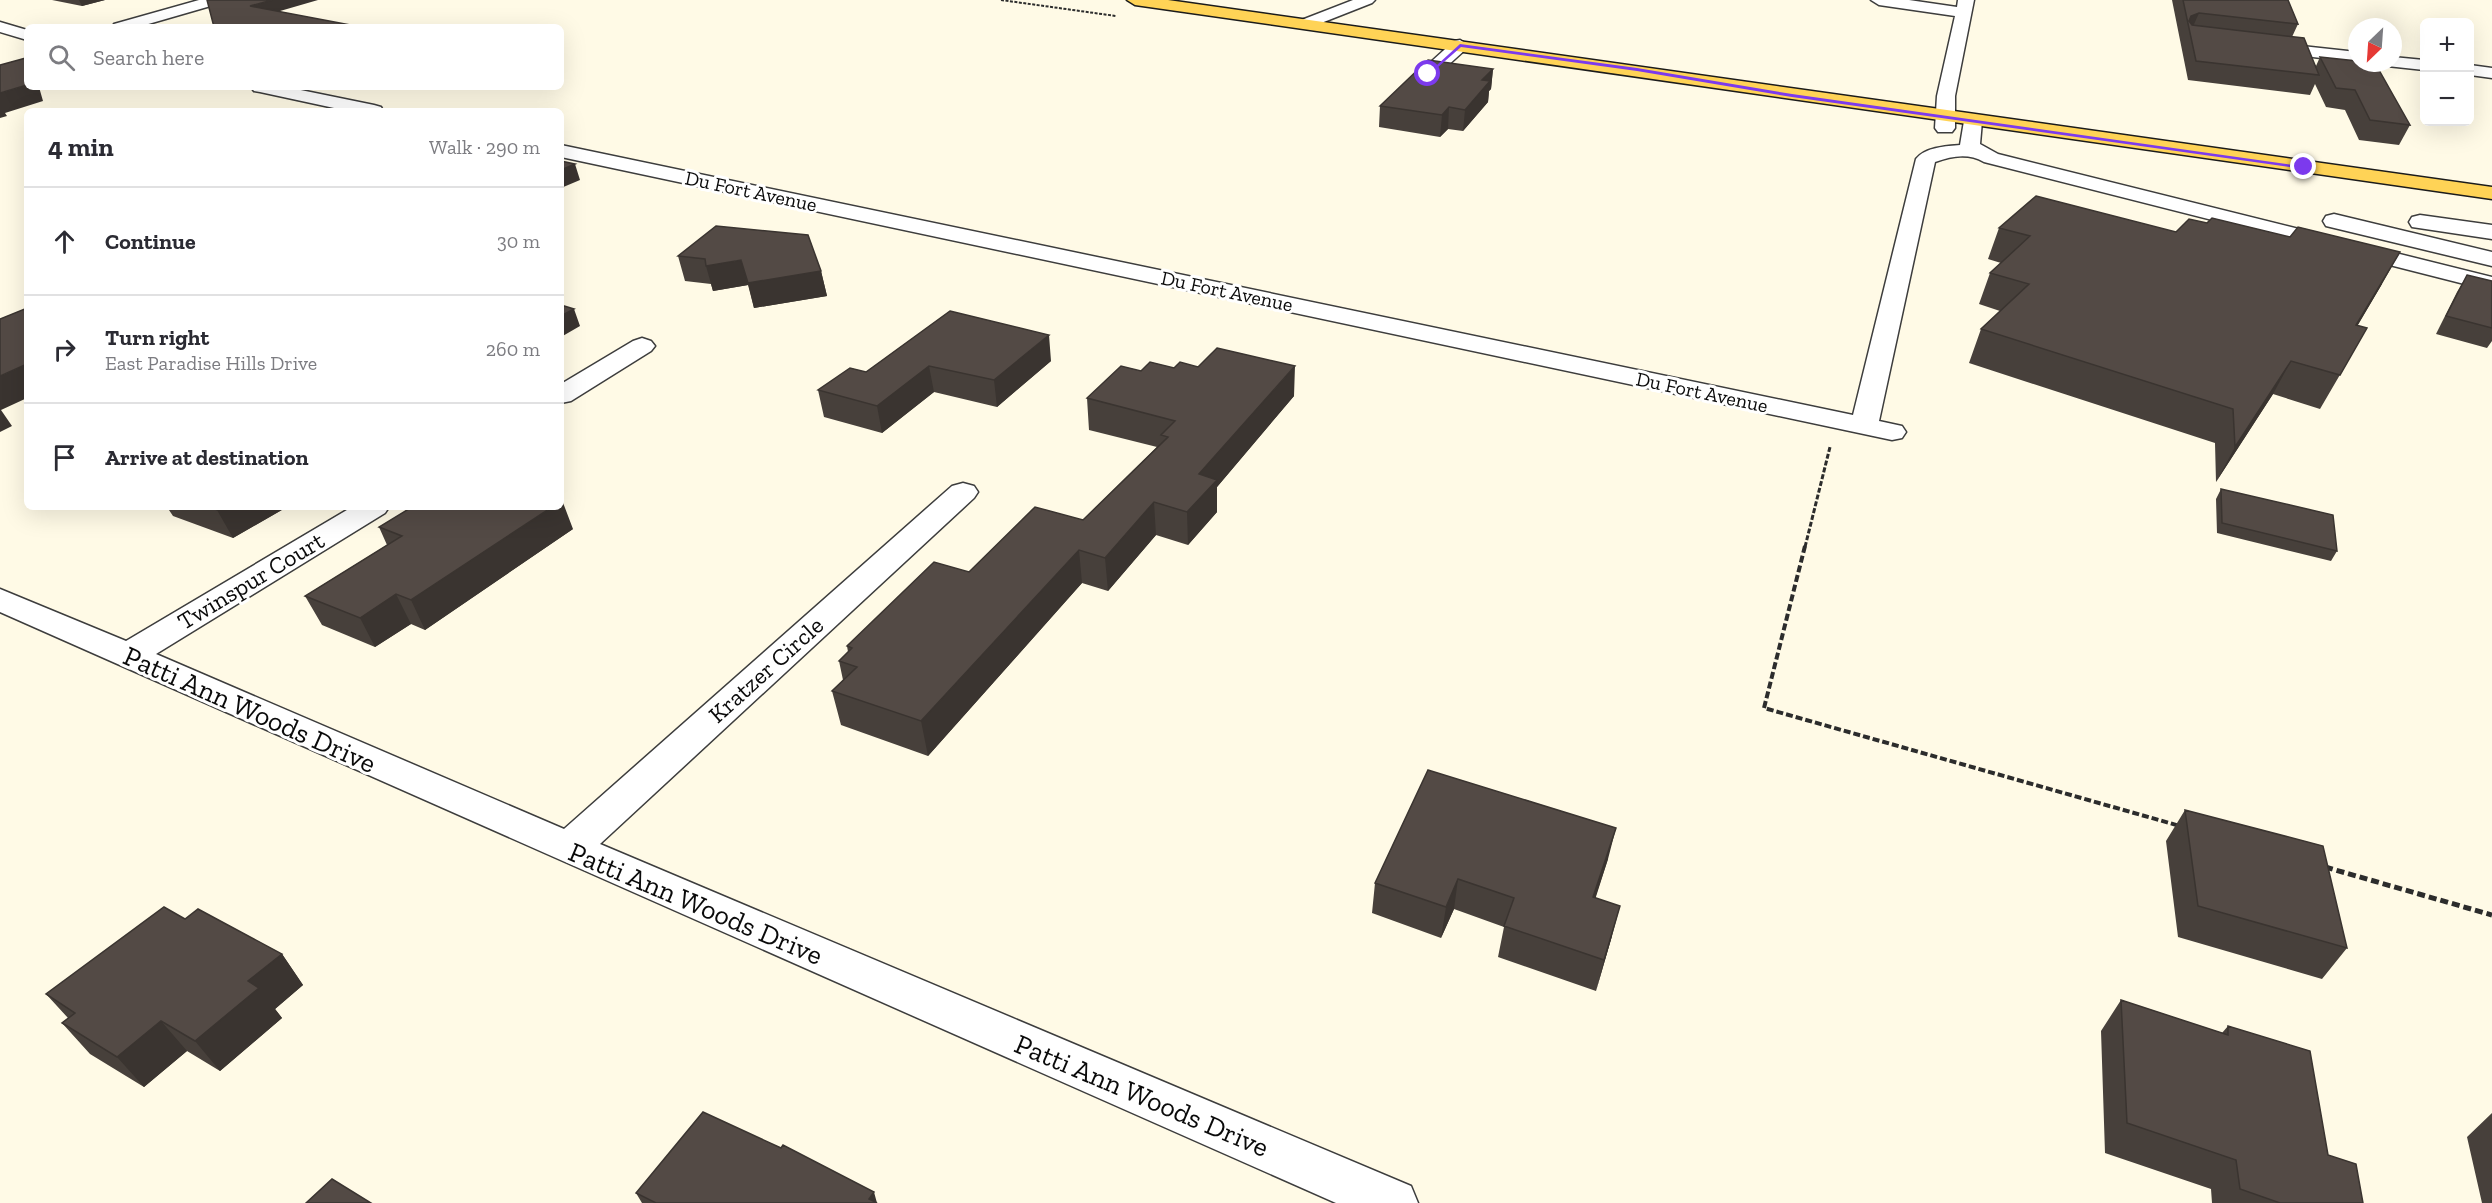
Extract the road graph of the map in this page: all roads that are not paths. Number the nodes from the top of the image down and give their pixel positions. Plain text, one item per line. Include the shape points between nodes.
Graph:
1 (216, 0) edge
2 (1135, 0) edge
3 (1367, 0) edge
4 (1879, 0) edge
5 (1965, 6) edge
6 (131, 24) edge
7 (1305, 24) junction
8 (0, 27) edge
9 (24, 34) edge
10 (1460, 45) junction
11 (2250, 45) edge
12 (2348, 56) edge
13 (2402, 63) edge
14 (2420, 65) edge
15 (2474, 71) edge
16 (2492, 73) edge
17 (1428, 74) edge
18 (274, 90) edge
19 (360, 108) edge
20 (1946, 122) junction
21 (1973, 134) junction
22 (564, 152) edge
23 (2116, 169) dead end
24 (2057, 174) junction
25 (2492, 193) edge
26 (2492, 204) edge
27 (2492, 232) edge
28 (2492, 259) edge
29 (2492, 284) edge
30 (642, 346) dead end
31 (564, 393) edge
32 (1864, 426) junction
33 (1892, 432) dead end
34 (963, 492) dead end
35 (369, 510) edge
36 (0, 599) edge
37 (128, 655) junction
38 (569, 848) junction
39 (1393, 1203) edge

1 - 6 street
2 - 7 main road
3 - 7 street
4 - 5 street
5 - 20 street via 1946,96
7 - 10 main road
8 - 9 street
10 - 17 street
10 - 20 main road via 1602,65 1759,100
11 - 12 street
13 - 14 street
15 - 16 street
18 - 19 street
20 - 21 main road
21 - 24 street via 1991,158
21 - 25 main road
21 - 26 main road
21 - 32 street via 1926,159
22 - 32 street, Du Fort Avenue
23 - 24 street via 2094,167
24 - 29 street
27 - 28 street via 2340,210 2316,216
30 - 31 street
32 - 33 street, Du Fort Avenue
34 - 38 street, Kratzer Circle
35 - 37 street, Twinspur Court
36 - 37 street, Patti Ann Woods Drive
37 - 38 street, Patti Ann Woods Drive
38 - 39 street, Patti Ann Woods Drive

